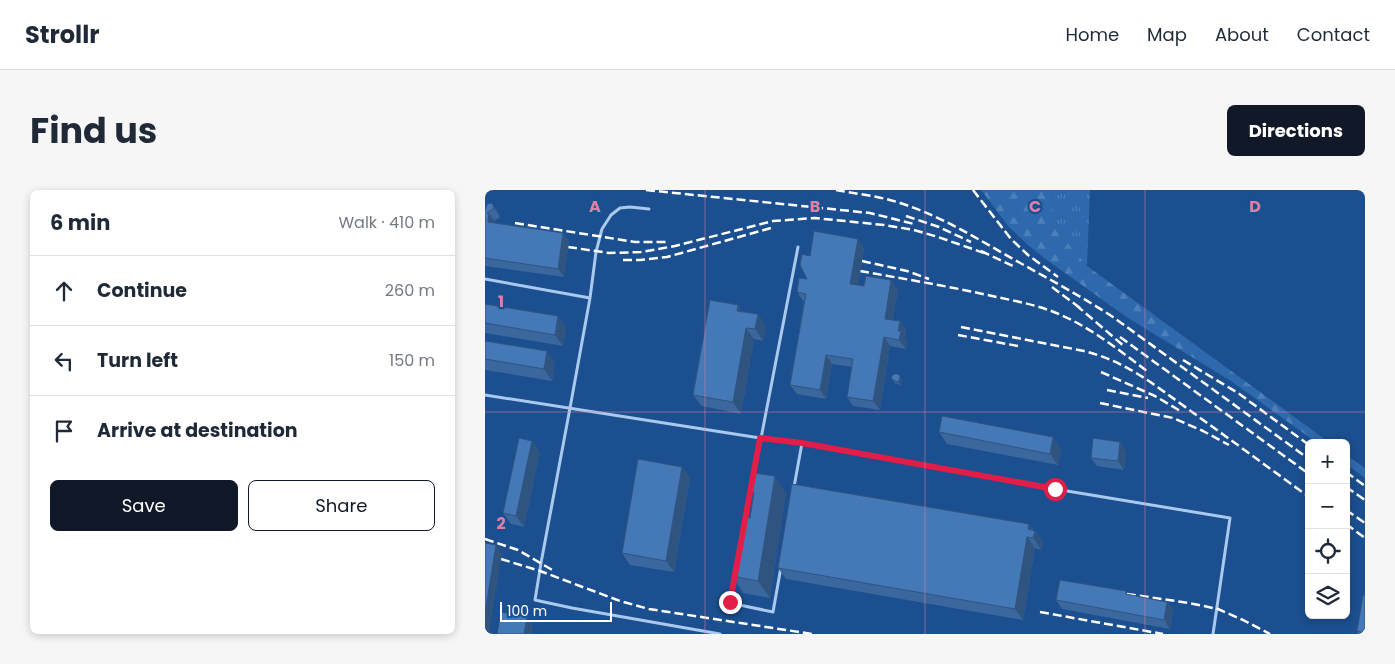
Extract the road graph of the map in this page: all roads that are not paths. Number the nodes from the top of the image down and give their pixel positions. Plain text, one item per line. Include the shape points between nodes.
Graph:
1 (649, 209) dead end
2 (798, 247) dead end
3 (485, 279) edge
4 (590, 298) junction
5 (485, 395) edge
6 (570, 408) junction
7 (760, 438) junction
8 (802, 443) junction
9 (794, 490) edge
10 (744, 525) edge
11 (742, 535) edge
12 (781, 565) edge
13 (720, 634) edge
14 (1213, 634) edge

1 - 4 lane via 624,207 606,221 596,252
2 - 7 lane
3 - 4 lane
4 - 6 lane
5 - 6 lane
6 - 7 lane
6 - 13 lane via 535,600
7 - 8 lane
7 - 10 lane
8 - 9 lane
8 - 14 lane via 1230,518
11 - 12 lane via 730,602 773,612

